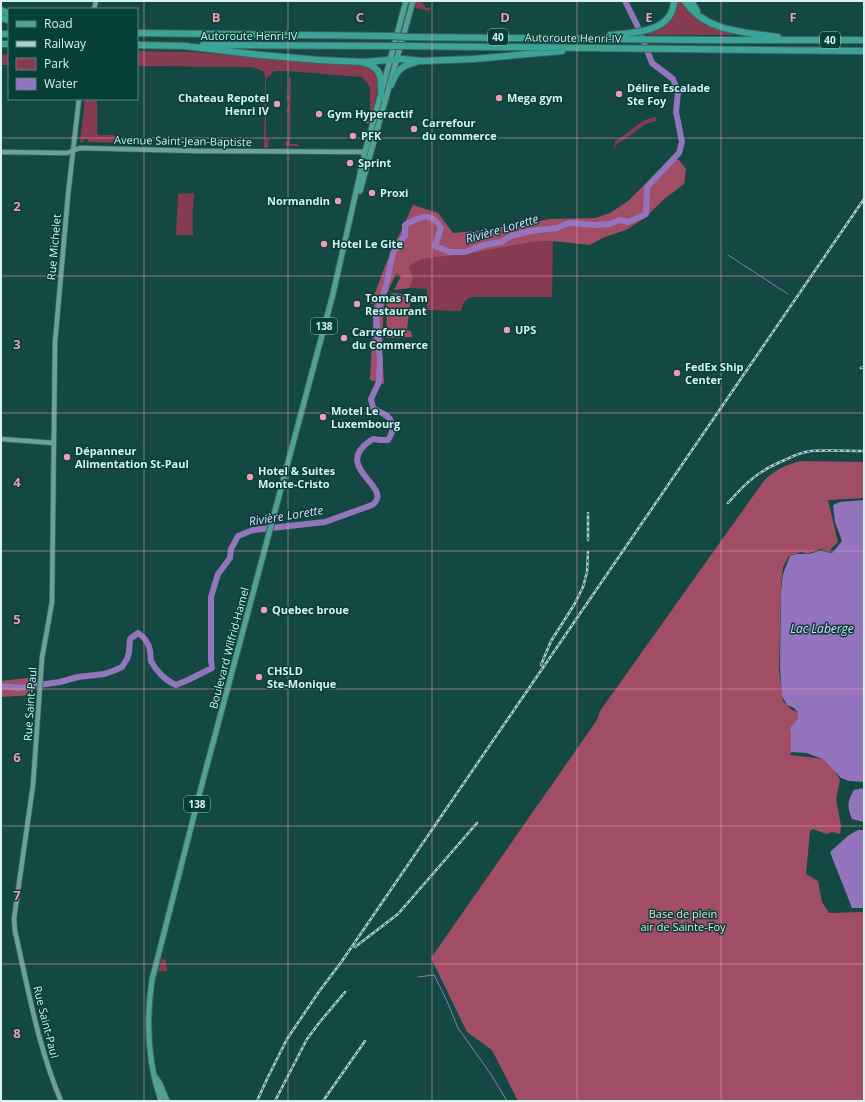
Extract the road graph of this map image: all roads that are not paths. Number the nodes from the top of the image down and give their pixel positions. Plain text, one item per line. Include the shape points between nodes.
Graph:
1 (406, 1) edge
2 (413, 1) edge
3 (674, 1) edge
4 (685, 1) edge
5 (691, 1) edge
6 (715, 25) junction
7 (138, 32) edge
8 (589, 38) junction
9 (795, 40) junction
10 (864, 40) edge
11 (138, 45) edge
12 (184, 46) junction
13 (586, 49) junction
14 (864, 52) edge
15 (390, 60) junction
16 (397, 60) junction
17 (422, 60) junction
18 (363, 62) junction
19 (391, 85) junction
20 (381, 98) junction
21 (79, 100) edge
22 (73, 151) junction
23 (1, 152) edge
24 (365, 152) junction
25 (348, 229) junction
26 (54, 398) joint
27 (1, 439) edge
28 (54, 443) junction
29 (155, 1075) junction
30 (61, 1101) edge
31 (161, 1101) edge
32 (167, 1101) edge

1 - 15 main road, Boulevard Wilfrid-Hamel / 138
2 - 16 main road, Boulevard Wilfrid-Hamel / 138
3 - 8 highway via 673,10 662,24 632,33
4 - 6 highway via 699,17
5 - 6 highway via 697,11
6 - 9 highway via 730,30
7 - 8 highway, Autoroute Henri-IV / 40, bridge
8 - 9 highway, Autoroute Henri-IV / 40
9 - 10 highway, Autoroute Henri-IV / 40
11 - 12 highway, Autoroute Henri-IV / 40
12 - 13 highway, Autoroute Henri-IV / 40, bridge
12 - 18 highway via 261,56
13 - 14 highway, Autoroute Henri-IV / 40
13 - 17 highway via 473,60
15 - 16 highway
15 - 18 highway
15 - 20 main road, Boulevard Wilfrid-Hamel / 138
16 - 17 highway
16 - 19 main road, Boulevard Wilfrid-Hamel / 138
17 - 19 highway via 408,64 398,71
18 - 20 highway via 376,68 381,77
19 - 25 main road, Boulevard Wilfrid-Hamel / 138
20 - 24 main road, Boulevard Wilfrid-Hamel / 138
21 - 22 street, Rue Michelet
22 - 23 street, Avenue Saint-Jean-Baptiste
22 - 24 street, Avenue Saint-Jean-Baptiste via 80,148
22 - 26 street, Rue Michelet via 57,319
24 - 25 main road, Boulevard Wilfrid-Hamel / 138
25 - 29 main road, Boulevard Wilfrid-Hamel / 138 via 152,980 148,1022
26 - 28 street, Rue Saint-Paul
27 - 28 street
28 - 30 street, Rue Saint-Paul via 52,602 42,658 33,785 14,920 34,1018 48,1068
29 - 31 main road, Boulevard Wilfrid-Hamel / 138
29 - 32 main road, Boulevard Wilfrid-Hamel

